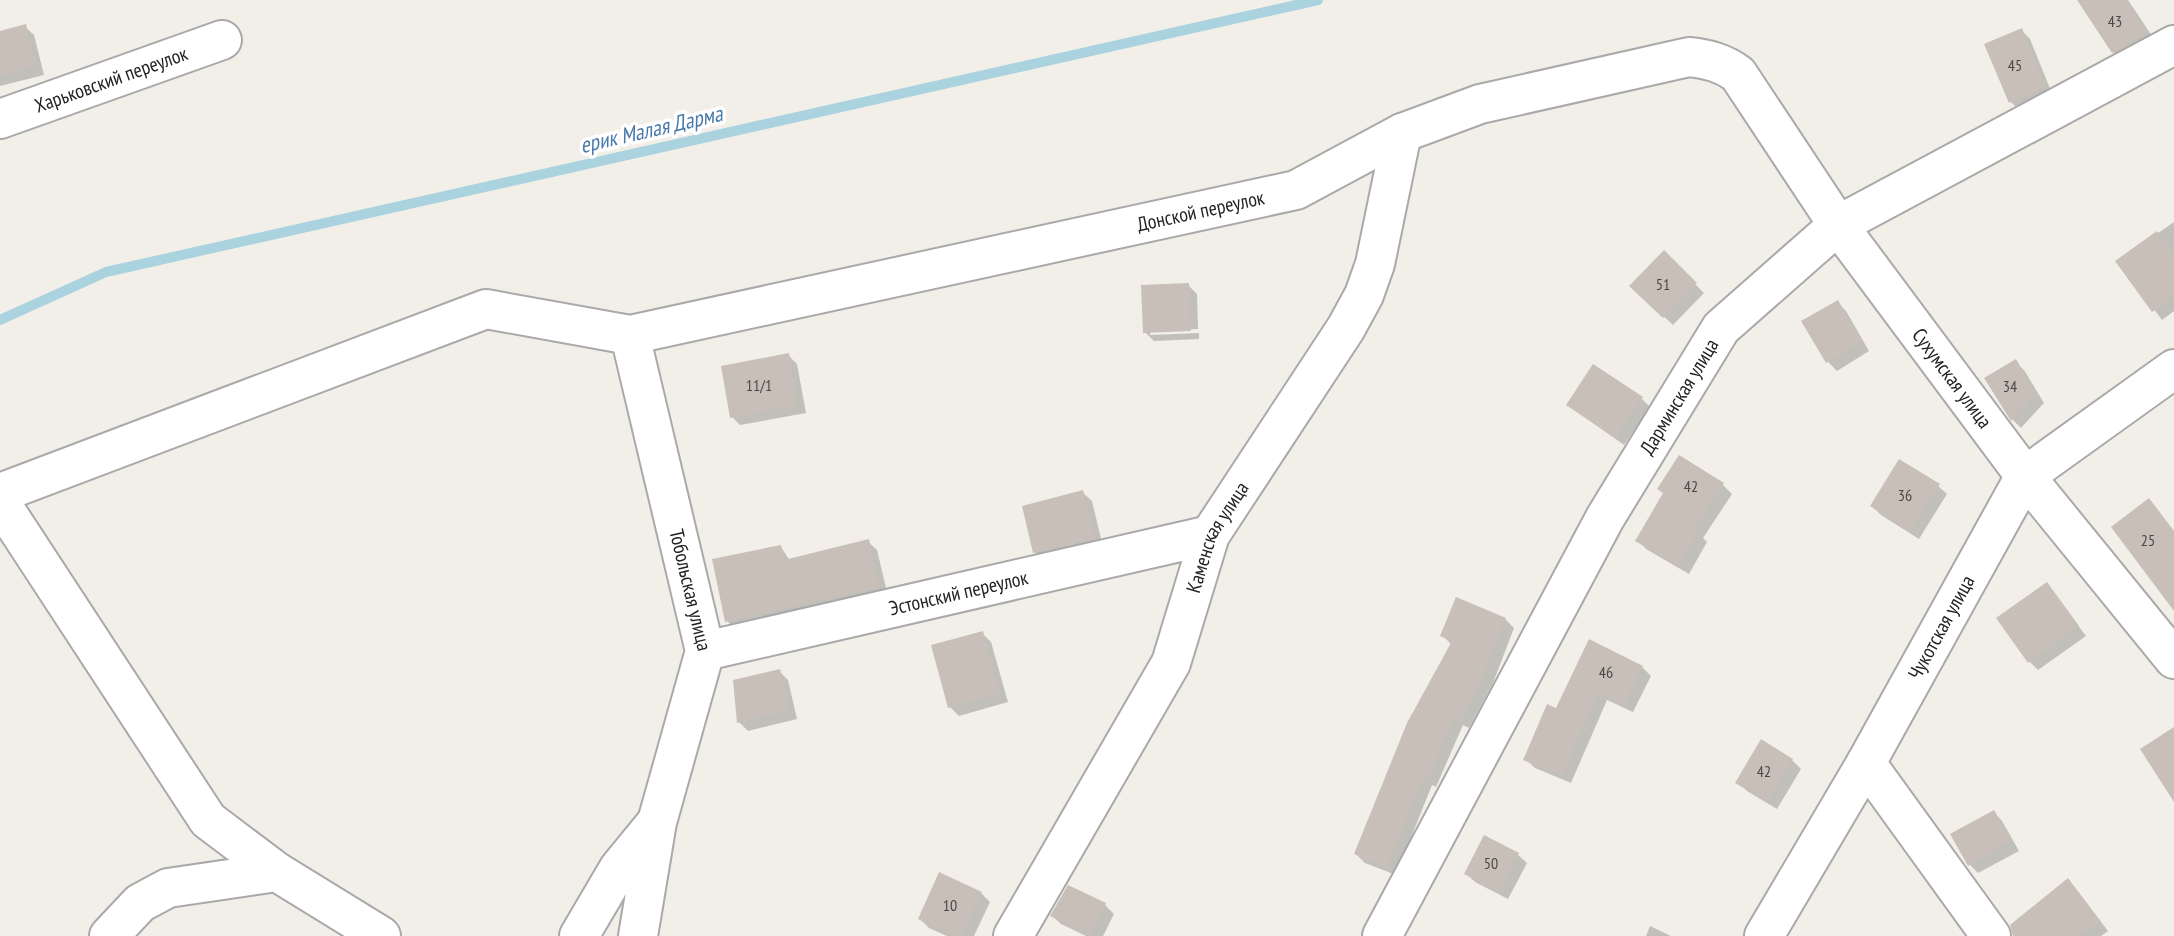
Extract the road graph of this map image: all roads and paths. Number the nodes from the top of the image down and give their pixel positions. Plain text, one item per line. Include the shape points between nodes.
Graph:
1 (222, 40) dead end
2 (2174, 45) edge
3 (1746, 86) joint
4 (0, 119) edge
5 (1402, 133) junction
6 (1838, 225) junction
7 (630, 335) junction
8 (2174, 369) edge
9 (2025, 476) junction
10 (0, 493) edge
11 (0, 502) edge
12 (1210, 535) junction
13 (705, 651) junction
14 (2174, 659) edge
15 (1866, 763) junction
16 (657, 822) junction
17 (277, 872) junction
18 (109, 936) edge
19 (381, 936) edge
20 (579, 936) edge
21 (638, 936) edge
22 (1013, 936) edge
23 (1382, 936) edge
24 (1764, 936) edge
25 (1991, 936) edge

1 - 4 street, Харьковский переулок
2 - 6 street, Дарминская улица
3 - 5 street, Донской переулок via 1726,66 1689,57 1480,104
3 - 6 street, Сухумская улица
5 - 7 street, Донской переулок via 1296,190
5 - 12 street, Каменская улица via 1364,295
6 - 9 street, Сухумская улица
6 - 23 street, Дарминская улица via 1721,328 1605,518
7 - 10 street via 486,309
7 - 13 street, Тобольская улица
8 - 9 street, Чукотская улица
9 - 14 street, Сухумская улица
9 - 15 street, Чукотская улица
11 - 17 street via 208,820
12 - 13 street, Эстонский переулок
12 - 22 street, Каменская улица via 1171,663
13 - 16 street, Тобольская улица
15 - 24 street, Чукотская улица
15 - 25 street
16 - 20 street via 619,868
16 - 21 street, Тобольская улица
17 - 18 street via 168,888 140,903
17 - 19 street

